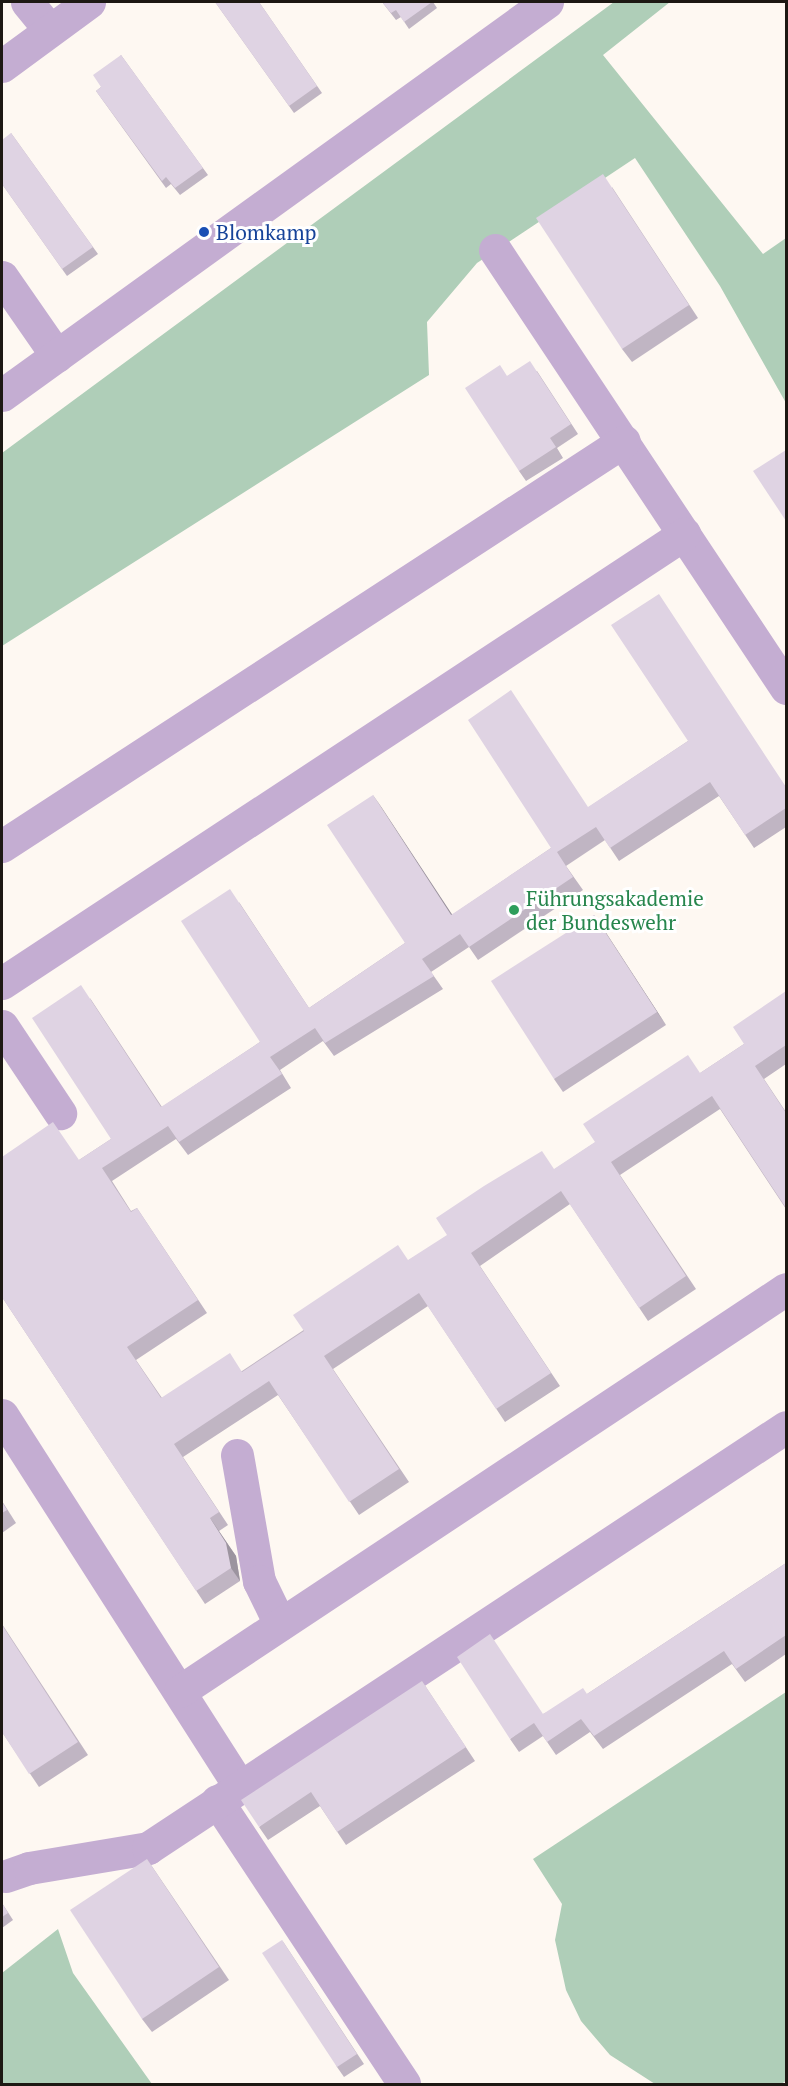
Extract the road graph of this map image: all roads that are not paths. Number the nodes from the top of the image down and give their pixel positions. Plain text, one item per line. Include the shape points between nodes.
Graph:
1 (27, 2) edge
2 (89, 2) edge
3 (548, 2) edge
4 (50, 30) junction
5 (2, 66) edge
6 (495, 250) dead end
7 (2, 277) edge
8 (57, 356) junction
9 (2, 395) edge
10 (624, 441) junction
11 (684, 534) junction
12 (786, 688) edge
13 (2, 846) edge
14 (2, 983) edge
15 (2, 1026) edge
16 (60, 1113) dead end
17 (786, 1289) edge
18 (2, 1415) edge
19 (786, 1427) edge
20 (237, 1455) dead end
21 (280, 1624) junction
22 (180, 1691) junction
23 (228, 1794) junction
24 (6, 1876) dead end
25 (404, 2085) edge

1 - 4 street
2 - 4 street
3 - 8 street
4 - 5 street
6 - 10 street
7 - 8 street
8 - 9 street
10 - 11 street
10 - 13 street
11 - 12 street
11 - 14 street
15 - 16 street
17 - 21 street
18 - 22 street
19 - 23 street
20 - 21 street via 259,1581
21 - 22 street
22 - 23 street
23 - 24 street via 148,1848
23 - 25 street

